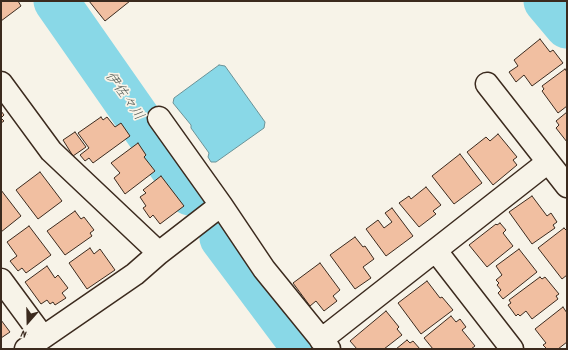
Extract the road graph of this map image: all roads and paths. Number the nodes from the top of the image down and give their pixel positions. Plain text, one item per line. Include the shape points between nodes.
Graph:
1 (1, 83) edge
2 (487, 84) dead end
3 (159, 118) dead end
4 (548, 162) junction
5 (567, 186) edge
6 (221, 205) junction
7 (436, 251) junction
8 (159, 253) junction
9 (1, 280) edge
10 (35, 343) edge
11 (325, 345) edge
12 (512, 349) edge

1 - 8 street via 51,151
2 - 4 street
3 - 6 street
4 - 5 street
4 - 7 street
6 - 8 street
6 - 11 street via 264,269
7 - 11 street
7 - 12 street
8 - 10 street via 135,274
9 - 10 street

